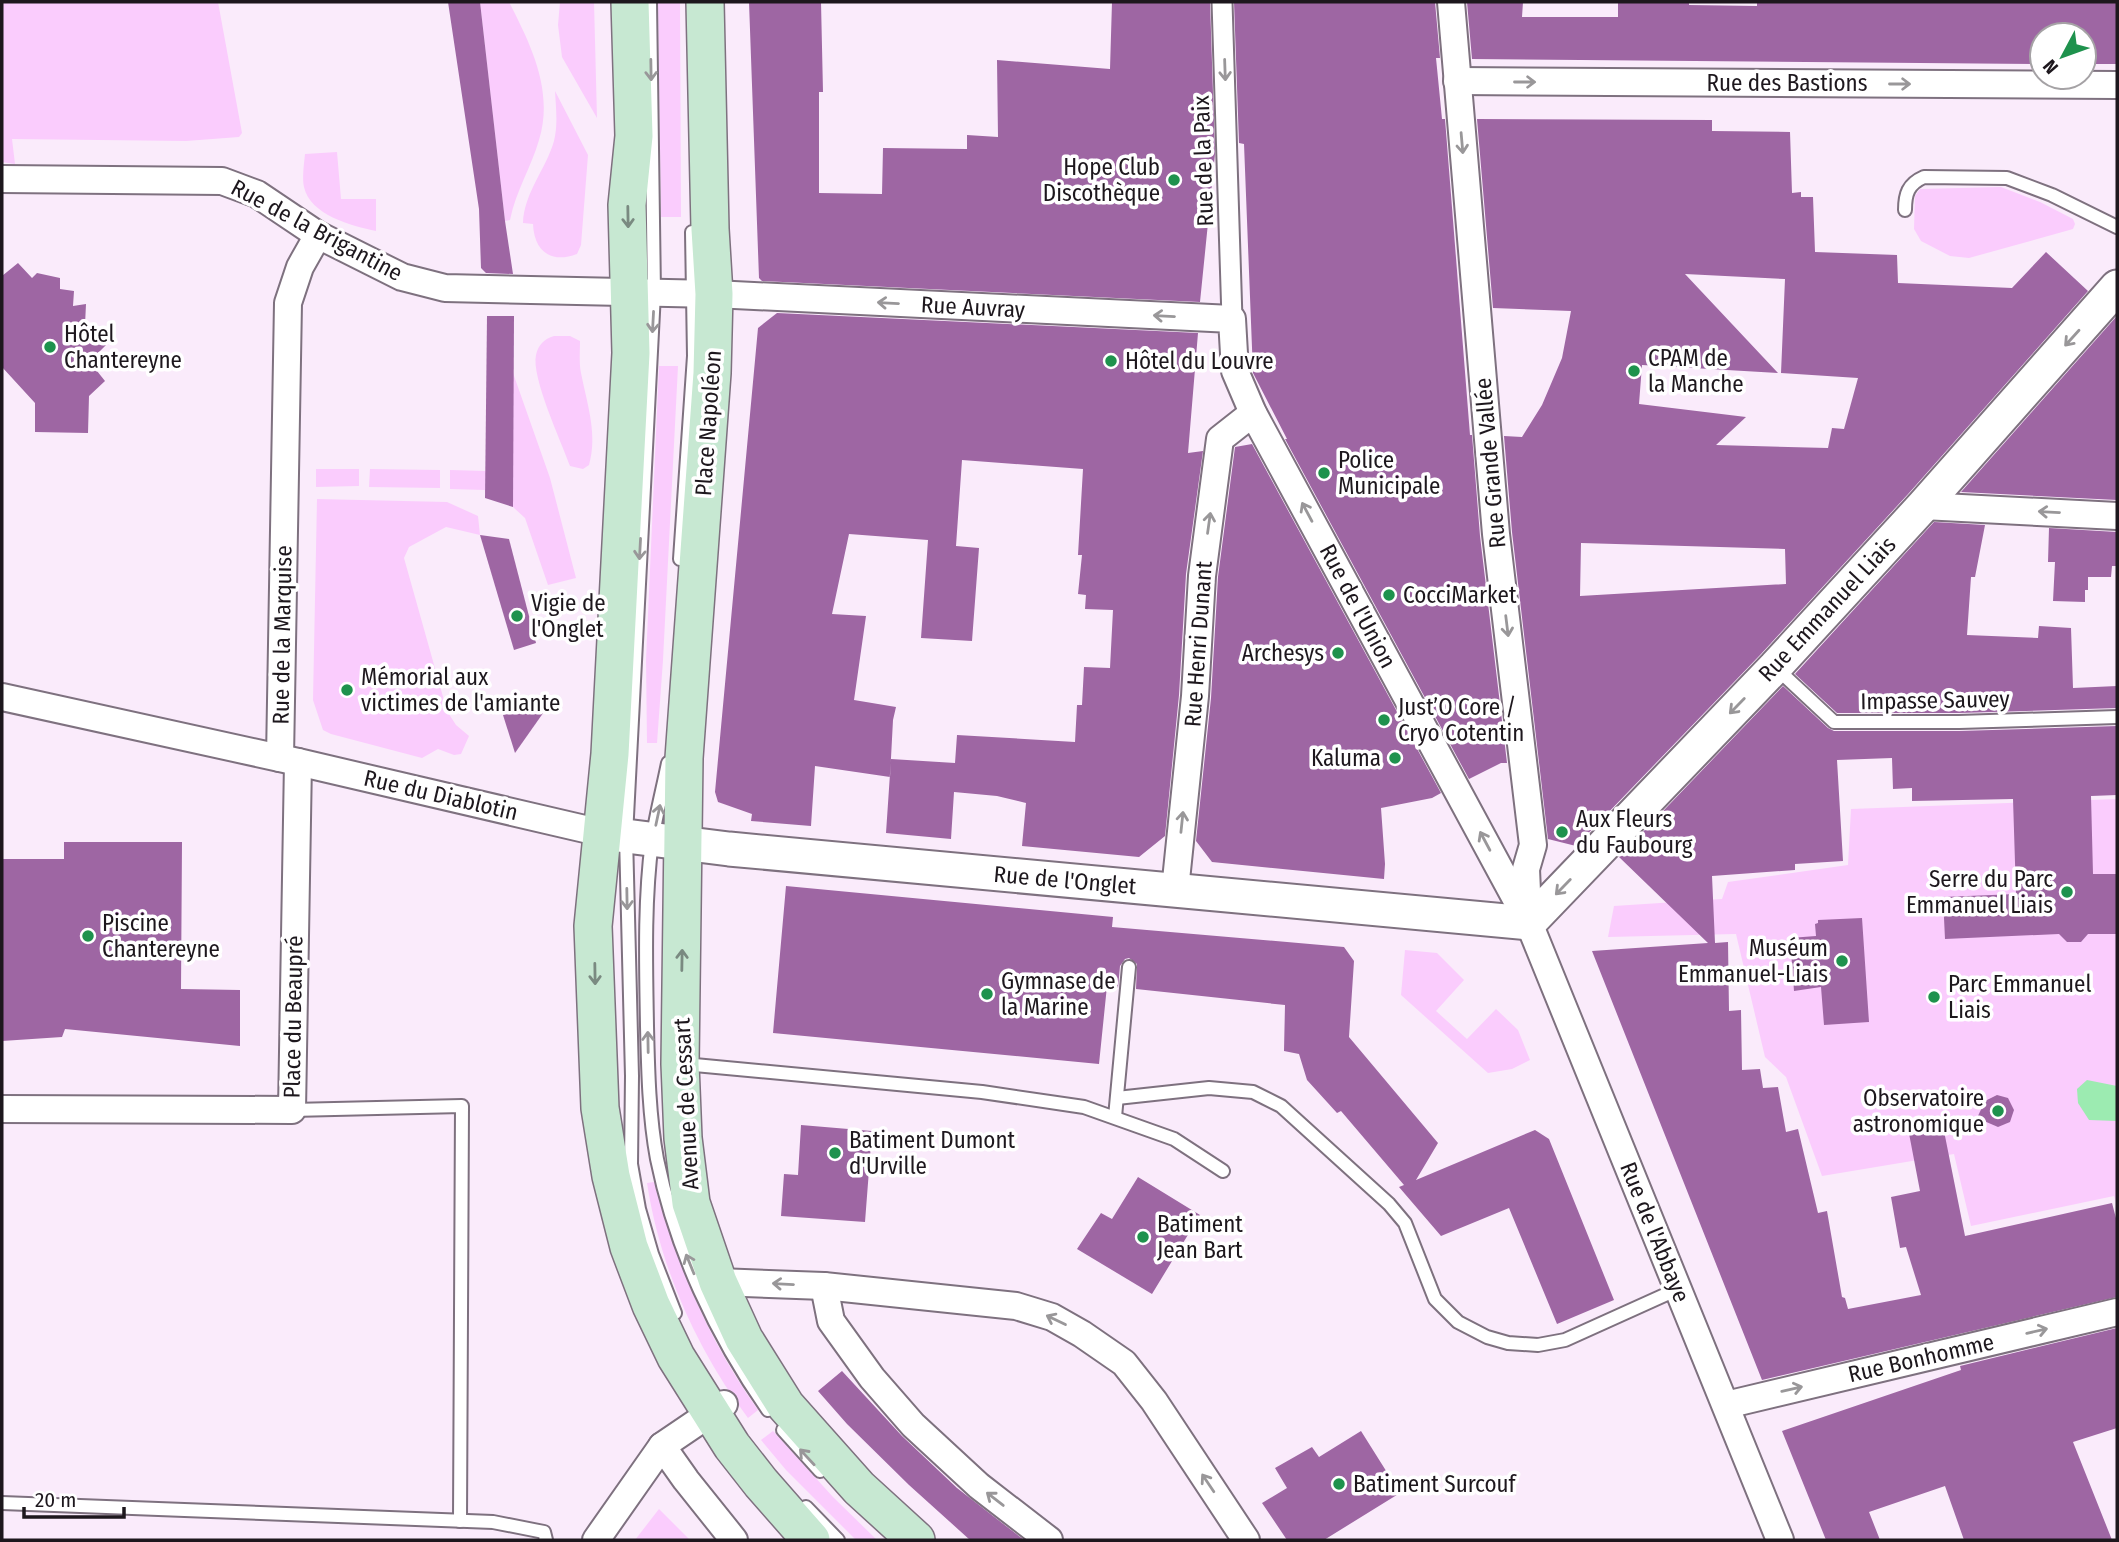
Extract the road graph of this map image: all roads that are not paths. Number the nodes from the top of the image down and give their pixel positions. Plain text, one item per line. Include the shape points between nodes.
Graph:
1 (630, 2) edge
2 (650, 2) edge
3 (705, 2) edge
4 (1223, 2) edge
5 (1451, 2) edge
6 (1457, 81) junction
7 (2117, 85) edge
8 (2, 179) edge
9 (1905, 210) dead end
10 (692, 215) dead end
11 (2117, 227) edge
12 (318, 235) junction
13 (2117, 287) edge
14 (642, 292) junction
15 (704, 294) junction
16 (1232, 319) junction
17 (1253, 413) junction
18 (1923, 506) junction
19 (2117, 516) edge
20 (680, 573) dead end
21 (1775, 667) junction
22 (2, 697) edge
23 (2117, 717) edge
24 (671, 751) dead end
25 (289, 760) junction
26 (641, 838) junction
27 (1175, 890) junction
28 (1529, 923) junction
29 (1129, 967) dead end
30 (680, 1064) junction
31 (1116, 1098) junction
32 (2, 1110) edge
33 (292, 1110) junction
34 (1115, 1117) junction
35 (1223, 1171) dead end
36 (718, 1282) junction
37 (824, 1286) junction
38 (1678, 1289) junction
39 (2117, 1312) edge
40 (681, 1327) dead end
41 (1726, 1405) junction
42 (721, 1406) junction
43 (662, 1446) junction
44 (827, 1479) dead end
45 (801, 1502) dead end
46 (2, 1503) edge
47 (460, 1521) junction
48 (546, 1540) edge
49 (596, 1540) edge
50 (734, 1540) edge
51 (811, 1540) edge
52 (838, 1540) edge
53 (916, 1540) edge
54 (1049, 1540) edge
55 (1246, 1540) edge
56 (1780, 1540) edge

1 -> 14 main road via 634,136 627,205
2 -> 14 lane
3 - 15 main road, Place Napoléon via 710,229
4 -> 16 street, Rue de la Paix
5 - 6 street, Rue Grande Vallée
6 -> 7 street, Rue des Bastions
6 -> 28 street, Rue Grande Vallée via 1496,534 1532,845 1526,869
8 - 12 street, Rue de la Brigantine via 222,181 257,194
9 - 11 lane via 1905,194 1913,182 1924,177 2007,178
10 - 15 lane
12 - 14 street, Rue de la Brigantine via 402,277 445,288
12 - 25 street, Rue de la Marquise via 300,267 288,303
13 -> 18 street, Rue Emmanuel Liais
14 - 15 street, Rue de la Brigantine
14 -> 26 main road via 631,353 610,754
16 -> 15 street, Rue Auvray
15 - 20 lane via 687,435
15 - 26 main road, Place Napoléon via 712,373 684,758
16 - 17 street, Rue de l'Union via 1234,372
27 -> 17 street, Rue Henri Dunant via 1202,576 1220,439
28 -> 17 street, Rue de l'Union
19 -> 18 street
18 - 21 street, Rue Emmanuel Liais
21 - 23 lane, Impasse Sauvey via 1834,722
21 -> 28 street, Rue Emmanuel Liais
22 - 25 street, Rue de la Marquise
26 -> 24 lane
25 - 26 street, Rue du Diablotin
25 - 33 street, Place du Beaupré
26 - 27 street, Rue de l'Onglet
30 -> 26 main road, Avenue de Cessart
26 -> 40 lane via 631,1164 652,1254
26 -> 42 main road via 593,926 600,1108 629,1247 651,1305 676,1357
44 -> 26 lane via 772,1416 736,1360 702,1293 668,1203 657,1157 648,1076
27 - 28 street, Rue de l'Onglet
28 - 38 street, Rue de l'Abbaye
29 - 31 lane
30 - 34 lane via 982,1092 1084,1107
30 - 36 main road, Avenue de Cessart via 691,1203
31 - 34 lane
31 - 38 lane via 1209,1088 1253,1092 1281,1106 1389,1204 1405,1223 1435,1299 1458,1322 1487,1337 1538,1345 1565,1340
32 - 33 street, Place du Beaupré
33 - 47 lane via 462,1106
34 - 35 lane via 1174,1139
37 -> 36 street
36 - 53 main road, Avenue de Cessart via 744,1339 786,1406 859,1488
54 -> 37 street via 979,1486 872,1378 831,1321
55 -> 37 street via 1124,1363 1082,1334 1052,1317 1016,1306
38 - 41 street, Rue de l'Abbaye
41 -> 39 street, Rue Bonhomme
41 - 56 street, Rue de l'Abbaye
42 - 43 street
42 - 51 main road via 761,1483
43 - 49 street
43 - 50 street
45 - 52 lane
46 - 47 lane
47 - 48 lane via 544,1532

